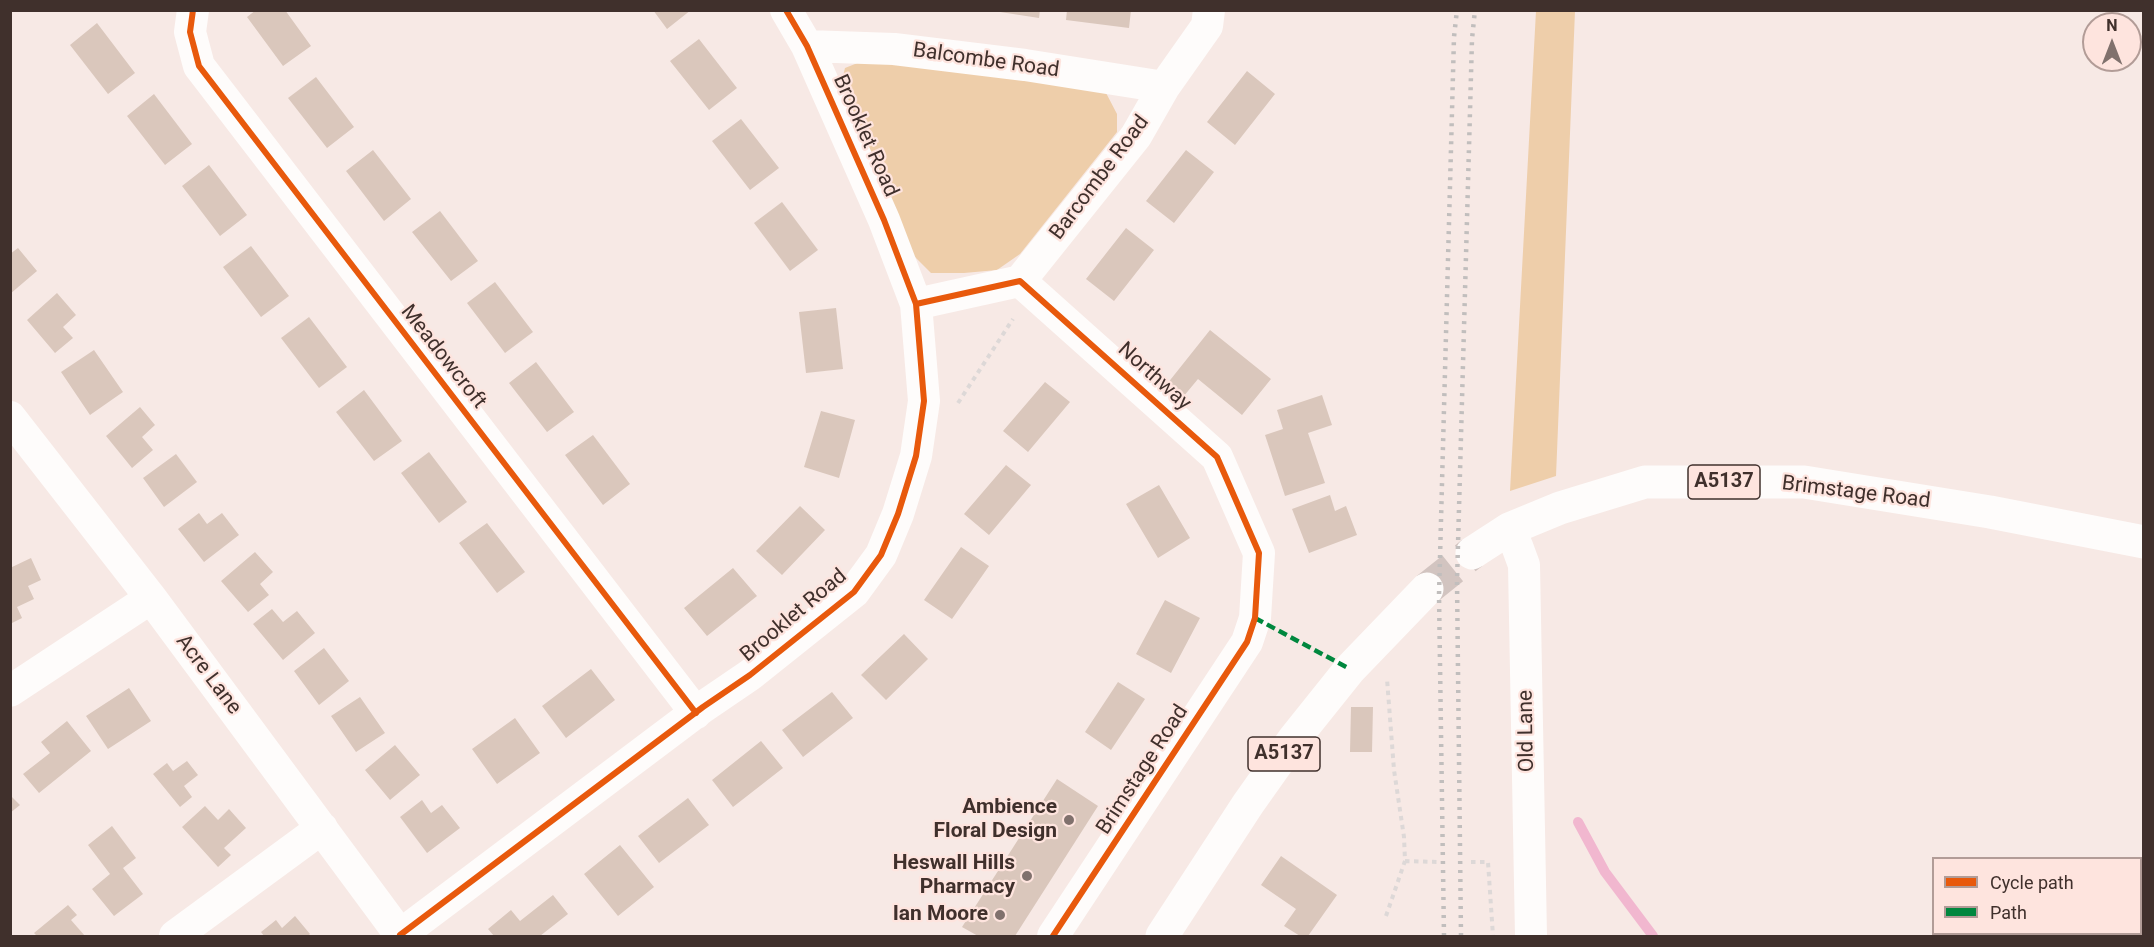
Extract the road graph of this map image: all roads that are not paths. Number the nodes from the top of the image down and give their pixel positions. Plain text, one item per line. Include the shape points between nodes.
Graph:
1 (193, 10) edge
2 (786, 10) edge
3 (1209, 10) edge
4 (807, 46) junction
5 (1164, 87) junction
6 (1026, 286) junction
7 (916, 304) junction
8 (10, 417) edge
9 (1509, 529) junction
10 (2144, 542) edge
11 (1472, 553) tunnel mouth
12 (1427, 589) tunnel mouth
13 (152, 598) junction
14 (1255, 618) joint
15 (10, 691) edge
16 (696, 713) junction
17 (322, 828) junction
18 (176, 936) edge
19 (401, 936) edge
20 (1053, 936) edge
21 (1162, 936) edge
22 (1531, 936) edge

1 - 16 street, Meadowcroft via 190,32 199,66
2 - 4 street, Brooklet Road
3 - 5 street, Barcombe Road via 1207,26
4 - 5 street, Balcombe Road via 906,50
4 - 7 street, Brooklet Road via 884,220
5 - 6 street, Barcombe Road via 1136,136
6 - 7 street
6 - 14 street, Northway via 1217,457 1259,553
7 - 16 street, Brooklet Road via 924,401 916,456 881,555 854,592
8 - 13 street, Acre Lane
9 - 10 main road, Brimstage Road / A5137 via 1560,508 1646,482 1804,482
9 - 11 main road, Brimstage Road / A5137
9 - 22 street, Old Lane via 1524,565
12 - 21 main road, A5137 via 1350,669 1294,739
13 - 15 street
13 - 17 street, Acre Lane
14 - 20 street, Brimstage Road via 1247,642
16 - 19 street, Brooklet Road
17 - 18 street
17 - 19 street, Acre Lane

